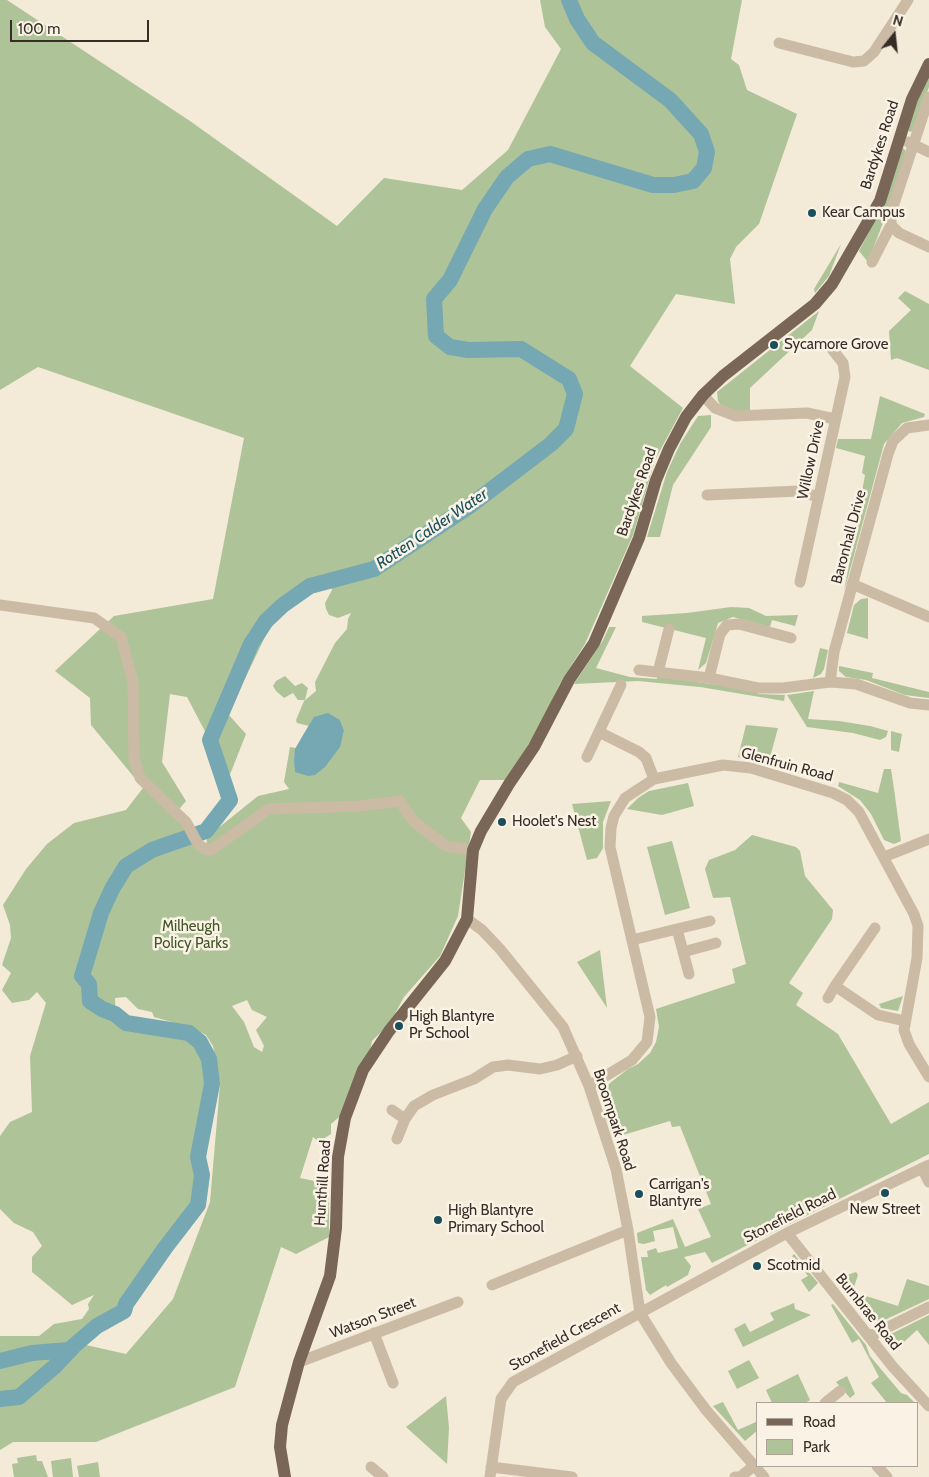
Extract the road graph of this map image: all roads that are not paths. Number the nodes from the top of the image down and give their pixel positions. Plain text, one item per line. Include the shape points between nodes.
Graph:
1 (908, 0) edge
2 (779, 44) dead end
3 (929, 64) edge
4 (929, 97) edge
5 (899, 139) junction
6 (913, 143) junction
7 (929, 152) edge
8 (891, 225) junction
9 (929, 247) edge
10 (872, 262) dead end
11 (832, 349) dead end
12 (703, 395) junction
13 (835, 419) junction
14 (929, 425) edge
15 (707, 496) dead end
16 (818, 496) junction
17 (800, 582) dead end
18 (852, 584) junction
19 (0, 604) edge
20 (929, 617) edge
21 (669, 629) dead end
22 (791, 638) dead end
23 (639, 670) dead end
24 (658, 672) junction
25 (709, 678) junction
26 (830, 682) junction
27 (621, 685) dead end
28 (929, 705) edge
29 (599, 732) junction
30 (587, 757) dead end
31 (654, 779) junction
32 (929, 839) edge
33 (473, 850) junction
34 (884, 857) junction
35 (467, 919) junction
36 (710, 921) dead end
37 (875, 928) dead end
38 (677, 929) junction
39 (632, 940) junction
40 (716, 943) dead end
41 (683, 952) junction
42 (689, 974) dead end
43 (835, 986) junction
44 (828, 998) dead end
45 (905, 1020) junction
46 (577, 1056) junction
47 (929, 1077) edge
48 (589, 1086) junction
49 (392, 1110) dead end
50 (405, 1119) junction
51 (397, 1139) dead end
52 (926, 1167) edge
53 (929, 1182) edge
54 (628, 1230) junction
55 (787, 1233) junction
56 (492, 1285) dead end
57 (665, 1298) joint
58 (458, 1302) dead end
59 (929, 1307) edge
60 (640, 1313) junction
61 (374, 1333) junction
62 (870, 1336) junction
63 (299, 1362) junction
64 (392, 1383) dead end
65 (840, 1391) dead end
66 (827, 1402) edge
67 (929, 1406) edge
68 (755, 1465) joint
69 (371, 1467) dead end
70 (878, 1467) edge
71 (490, 1472) edge
72 (285, 1477) edge
73 (383, 1477) edge
74 (572, 1477) edge
75 (735, 1477) edge
76 (886, 1477) edge

1 - 2 street via 874,52 864,61 853,62
3 - 5 main road, Bardykes Road via 912,99
4 - 6 street
5 - 6 street
5 - 12 main road, Bardykes Road via 880,202 832,284 815,304
6 - 7 street
6 - 8 street via 891,213
8 - 9 street
8 - 10 street
11 - 13 street, Willow Drive via 848,361
12 - 13 street via 715,408 736,416 807,413
12 - 33 main road, Bardykes Road via 686,417 670,448 656,480 639,538 594,643 566,685 527,759 490,814
13 - 16 street, Willow Drive
14 - 18 street, Baronhall Drive via 907,428 892,444
15 - 16 street via 726,489 799,491
16 - 17 street, Willow Drive via 799,563
18 - 20 street
18 - 26 street, Baronhall Drive via 834,652
19 - 33 street via 94,618 121,637 134,682 134,758 140,778 186,822 198,844 205,849 210,850 269,809 360,806 400,801 413,821 446,846
21 - 24 street
22 - 25 street via 739,624 727,626 720,634
23 - 24 street
24 - 25 street
25 - 26 street via 770,688
26 - 28 street via 856,684 910,703
27 - 29 street
29 - 30 street
29 - 31 street via 640,752 646,758
31 - 34 street, Glenfruin Road via 723,765 736,766 833,793 847,800 859,812
31 - 39 street, Glenfruin Road via 625,798 611,828 610,847
32 - 34 street
33 - 35 main road, Bardykes Road
34 - 45 street, Glenfruin Road via 918,926 917,958
35 - 46 street, Broompark Road via 500,949 562,1027
35 - 63 main road, Hunthill Road via 445,961 389,1031 363,1070 345,1118 338,1157 336,1228 330,1276
36 - 38 street
37 - 43 street
38 - 39 street
38 - 41 street
39 - 48 street, Glenfruin Road via 650,1017 647,1042 632,1060
40 - 41 street
41 - 42 street
43 - 44 street
43 - 45 street via 878,1015
45 - 47 street, Glenfruin Road via 906,1037
46 - 48 street, Broompark Road
46 - 50 street via 540,1069 508,1064 493,1067 414,1106
48 - 54 street, Broompark Road via 616,1169
49 - 50 street
50 - 51 street
52 - 53 street
52 - 55 street, Stonefield Road
54 - 56 street
54 - 60 street, Broompark Road
55 - 57 street, Stonefield Road
55 - 62 street, Burnbrae Road
57 - 60 street, Stonefield Crescent
58 - 61 street, Watson Street
59 - 62 street
60 - 68 street, Broompark Road via 706,1410
60 - 71 street, Stonefield Crescent via 513,1382 501,1400
61 - 63 street, Watson Street
61 - 64 street
62 - 67 street, Burnbrae Road
63 - 72 main road, Hunthill Road via 282,1425 280,1447
65 - 66 street
68 - 75 street via 740,1477
69 - 73 street
70 - 76 street
71 - 74 street

